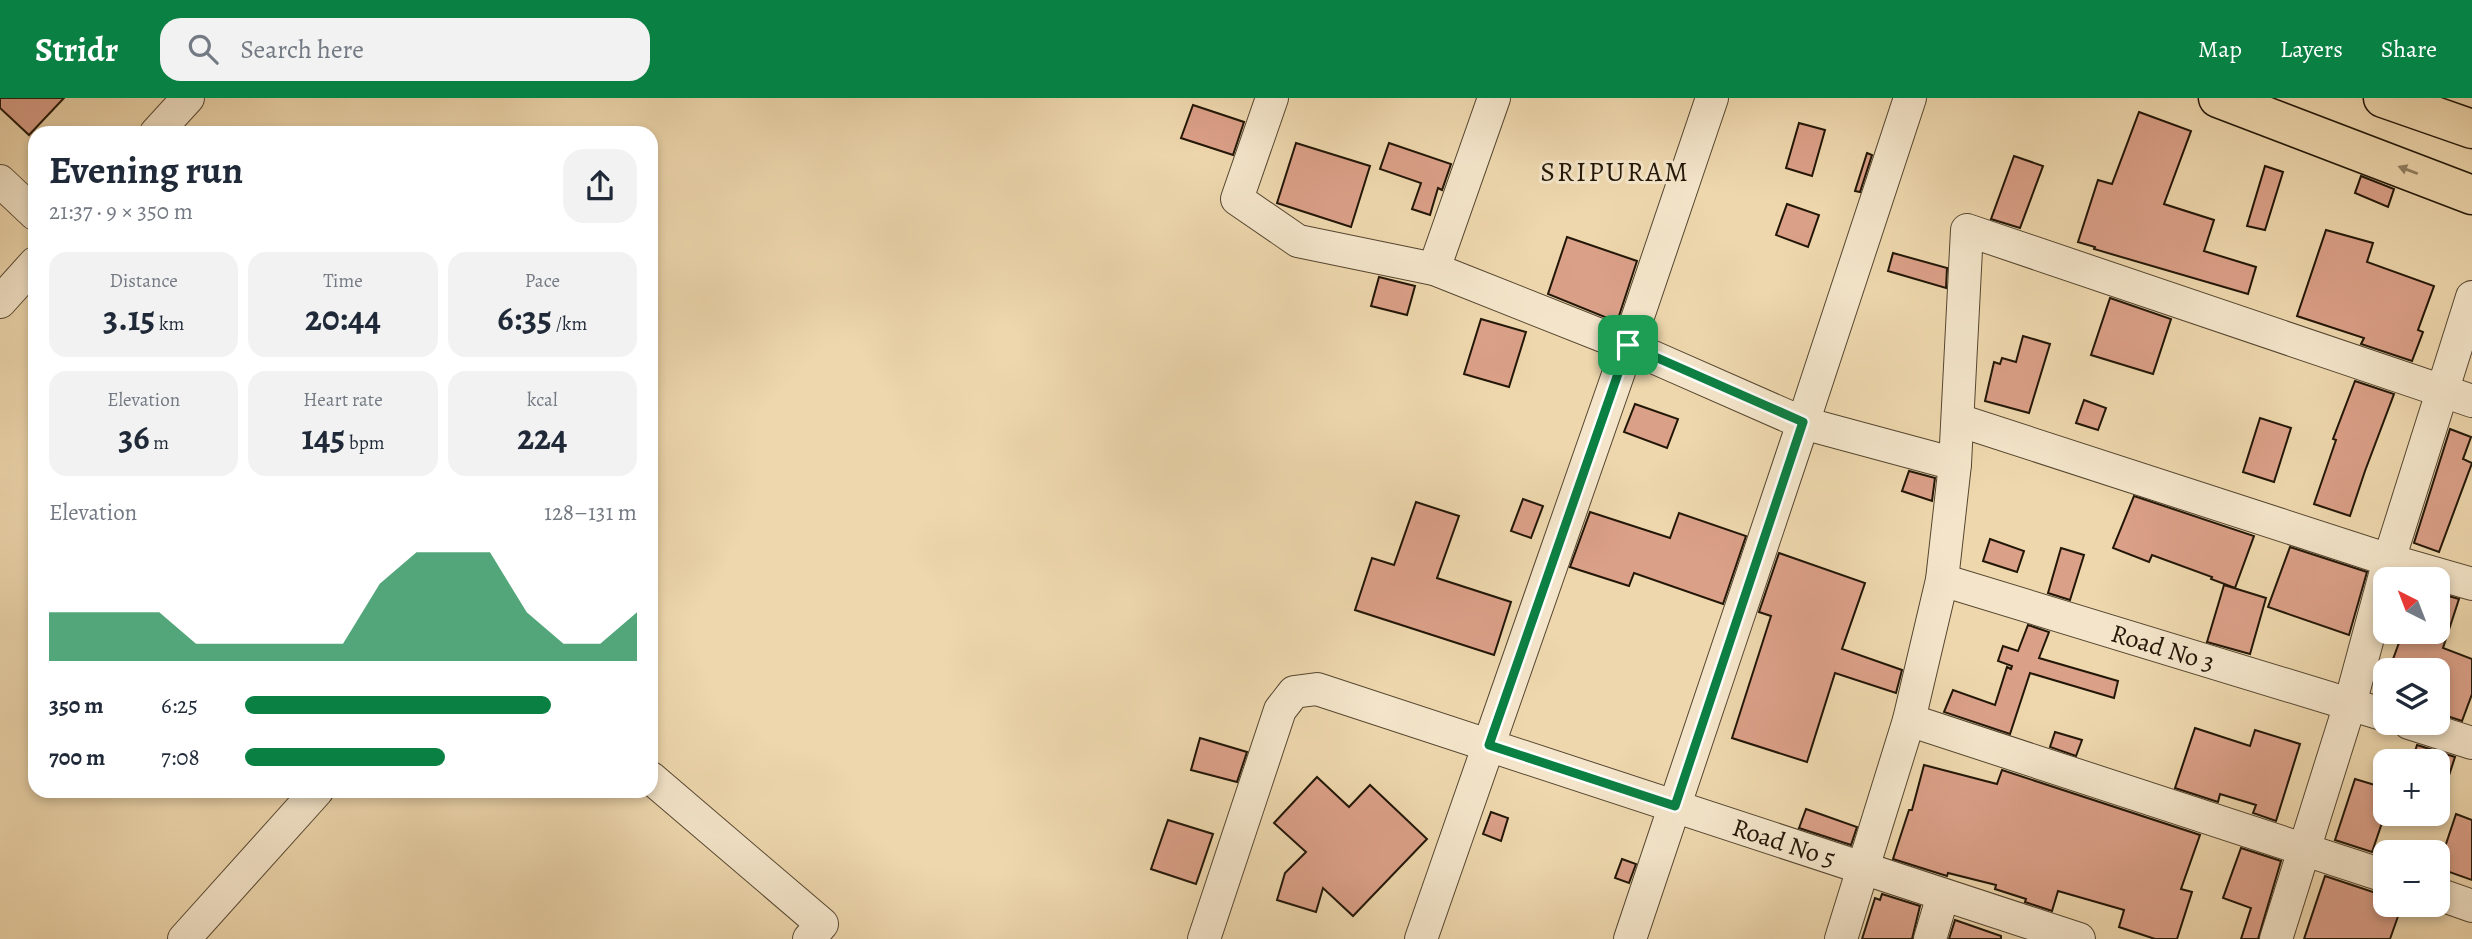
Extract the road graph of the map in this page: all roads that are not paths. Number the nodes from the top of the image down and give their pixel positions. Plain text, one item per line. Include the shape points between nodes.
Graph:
1 (188, 98) edge
2 (1272, 98) edge
3 (1494, 98) edge
4 (1712, 98) edge
5 (1910, 98) edge
6 (2218, 98) edge
7 (2383, 98) edge
8 (162, 126) edge
9 (2472, 129) edge
10 (0, 181) edge
11 (2472, 195) edge
12 (28, 207) edge
13 (28, 270) edge
14 (1434, 270) junction
15 (2472, 297) edge
16 (0, 302) edge
17 (1628, 345) junction
18 (2442, 392) junction
19 (2472, 401) edge
20 (1958, 420) junction
21 (1803, 422) junction
22 (1955, 464) junction
23 (2389, 560) junction
24 (1942, 580) junction
25 (2472, 584) edge
26 (2350, 704) junction
27 (2373, 711) edge
28 (1909, 720) junction
29 (2447, 735) edge
30 (2472, 743) edge
31 (1489, 745) junction
32 (658, 784) edge
33 (311, 798) edge
34 (1675, 806) junction
35 (2304, 848) junction
36 (1864, 868) junction
37 (2373, 872) edge
38 (1943, 894) junction
39 (2450, 898) edge
40 (2472, 906) edge
41 (184, 939) edge
42 (809, 939) edge
43 (1204, 939) edge
44 (1421, 939) edge
45 (1630, 939) edge
46 (1841, 939) edge
47 (1930, 939) edge
48 (2079, 939) edge
49 (2276, 939) edge

1 - 8 street
2 - 14 street via 1237,199 1298,241
3 - 14 street
4 - 17 street
5 - 21 street
11 -> 6 main road
7 - 9 main road
10 - 12 street
13 - 16 street
14 - 17 street
15 - 18 street
17 - 21 street
17 - 31 street
18 - 19 street
18 - 20 street via 1967,230
18 - 23 street
20 - 22 street
20 - 23 street
21 - 22 street
21 - 34 street
22 - 24 street
23 - 25 street
23 - 26 street
24 - 26 street, Road No 3
24 - 28 street
26 - 27 street, Road No 3
26 - 35 street
28 - 35 street
28 - 36 street
29 - 30 street
31 - 34 street, Road No 5
31 - 43 street, Road No 5 via 1317,689 1294,692 1280,710
31 - 44 street
32 - 42 street via 822,924
33 - 41 street
34 - 36 street, Road No 5
34 - 45 street
35 - 37 street
35 - 49 street
36 - 38 street, Road No 5
36 - 46 street
38 - 47 street
38 - 48 street, Road No 5
39 - 40 street

